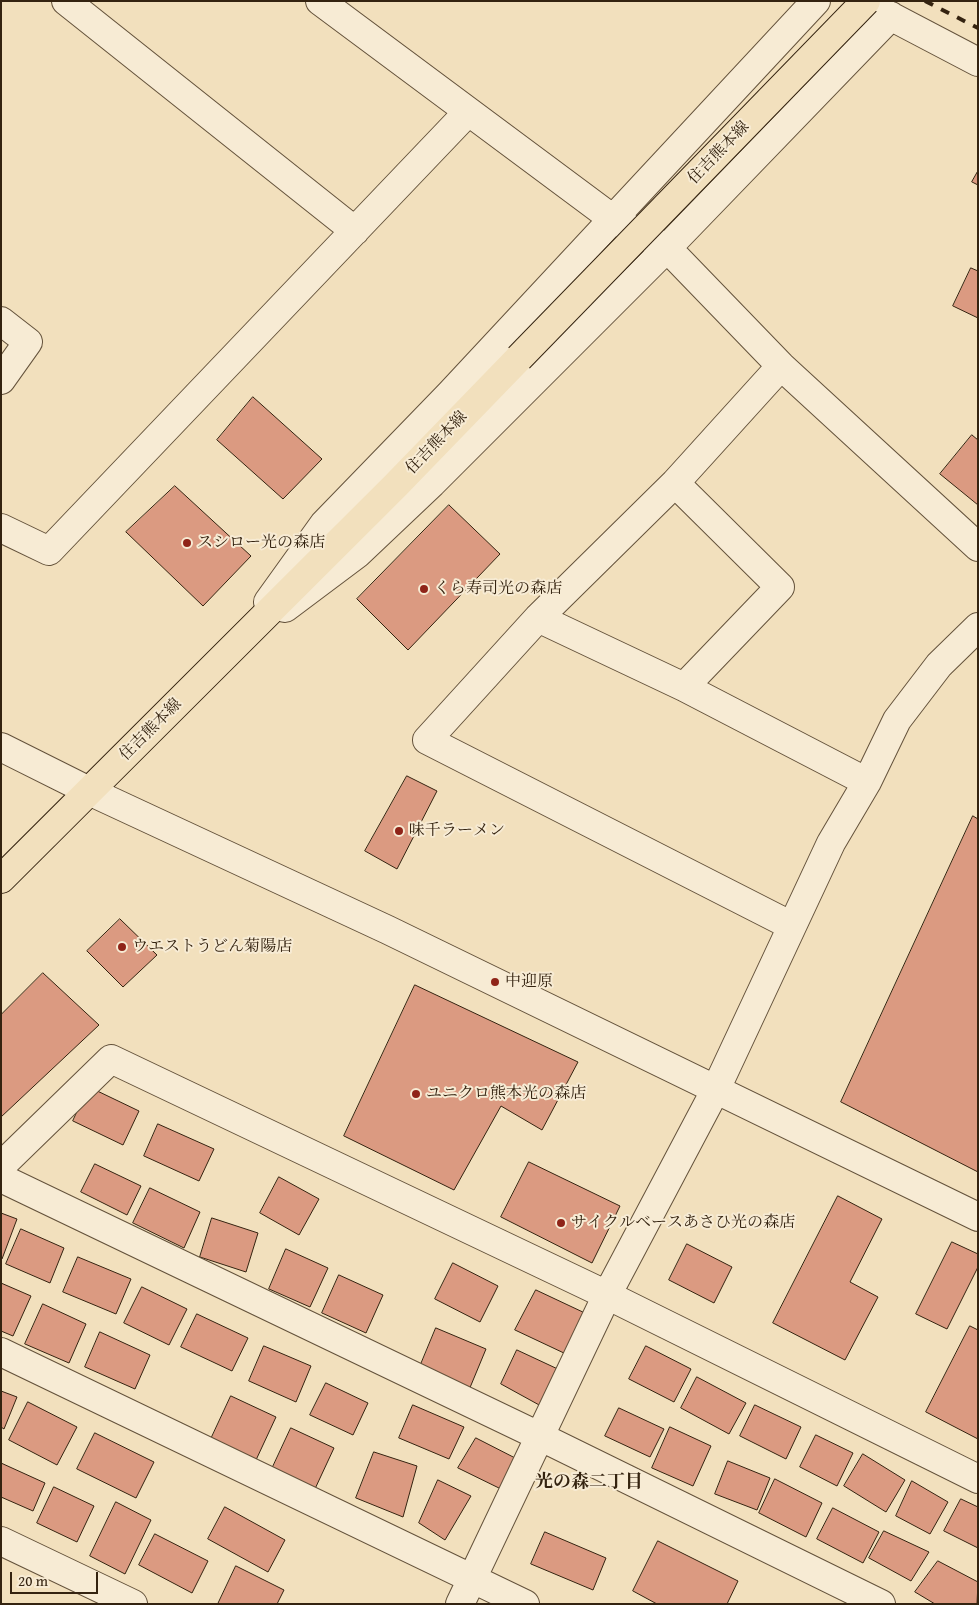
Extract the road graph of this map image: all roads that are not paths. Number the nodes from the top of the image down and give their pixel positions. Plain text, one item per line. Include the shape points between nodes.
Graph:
1 (66, 1) edge
2 (320, 1) edge
3 (816, 1) edge
4 (864, 1) edge
5 (891, 16) junction
6 (978, 62) edge
7 (468, 112) junction
8 (613, 219) junction
9 (355, 231) junction
10 (667, 248) junction
11 (1, 321) edge
12 (781, 366) junction
13 (1, 380) edge
14 (675, 483) junction
15 (1, 528) edge
16 (978, 547) edge
17 (538, 618) junction
18 (978, 627) edge
19 (239, 642) junction
20 (684, 687) junction
21 (1, 747) edge
22 (867, 782) junction
23 (89, 791) junction
24 (1, 879) edge
25 (792, 926) junction
26 (716, 1089) junction
27 (1, 1166) edge
28 (1, 1178) edge
29 (978, 1217) edge
30 (607, 1295) junction
31 (1, 1352) edge
32 (539, 1436) junction
33 (978, 1479) edge
34 (1, 1541) edge
35 (473, 1578) junction
36 (133, 1604) edge
37 (460, 1604) edge
38 (525, 1604) edge
39 (881, 1604) edge

1 - 9 street
2 - 7 street
3 - 8 street
4 - 5 street
4 - 19 main road, 住吉熊本線, bridge via 396,486
5 - 6 street
5 - 10 street
7 - 8 street
7 - 9 street
8 - 10 street
8 - 19 street via 324,524
9 - 15 street via 50,551
10 - 12 street
10 - 19 street via 357,554
11 - 13 street via 28,342
12 - 14 street
12 - 16 street
14 - 17 street
14 - 20 street via 780,587
17 - 20 street
17 - 25 street via 427,740
18 - 22 street via 939,665 897,720
19 - 23 main road, 住吉熊本線
20 - 22 street
21 - 23 street
22 - 25 street via 831,843
23 - 24 main road, 住吉熊本線
23 - 26 street via 397,934
25 - 26 street
26 - 29 street
26 - 30 street
27 - 30 street via 111,1059
28 - 32 street
30 - 32 street
30 - 33 street
31 - 35 street
32 - 35 street
32 - 39 street
34 - 36 street
35 - 37 street
35 - 38 street

